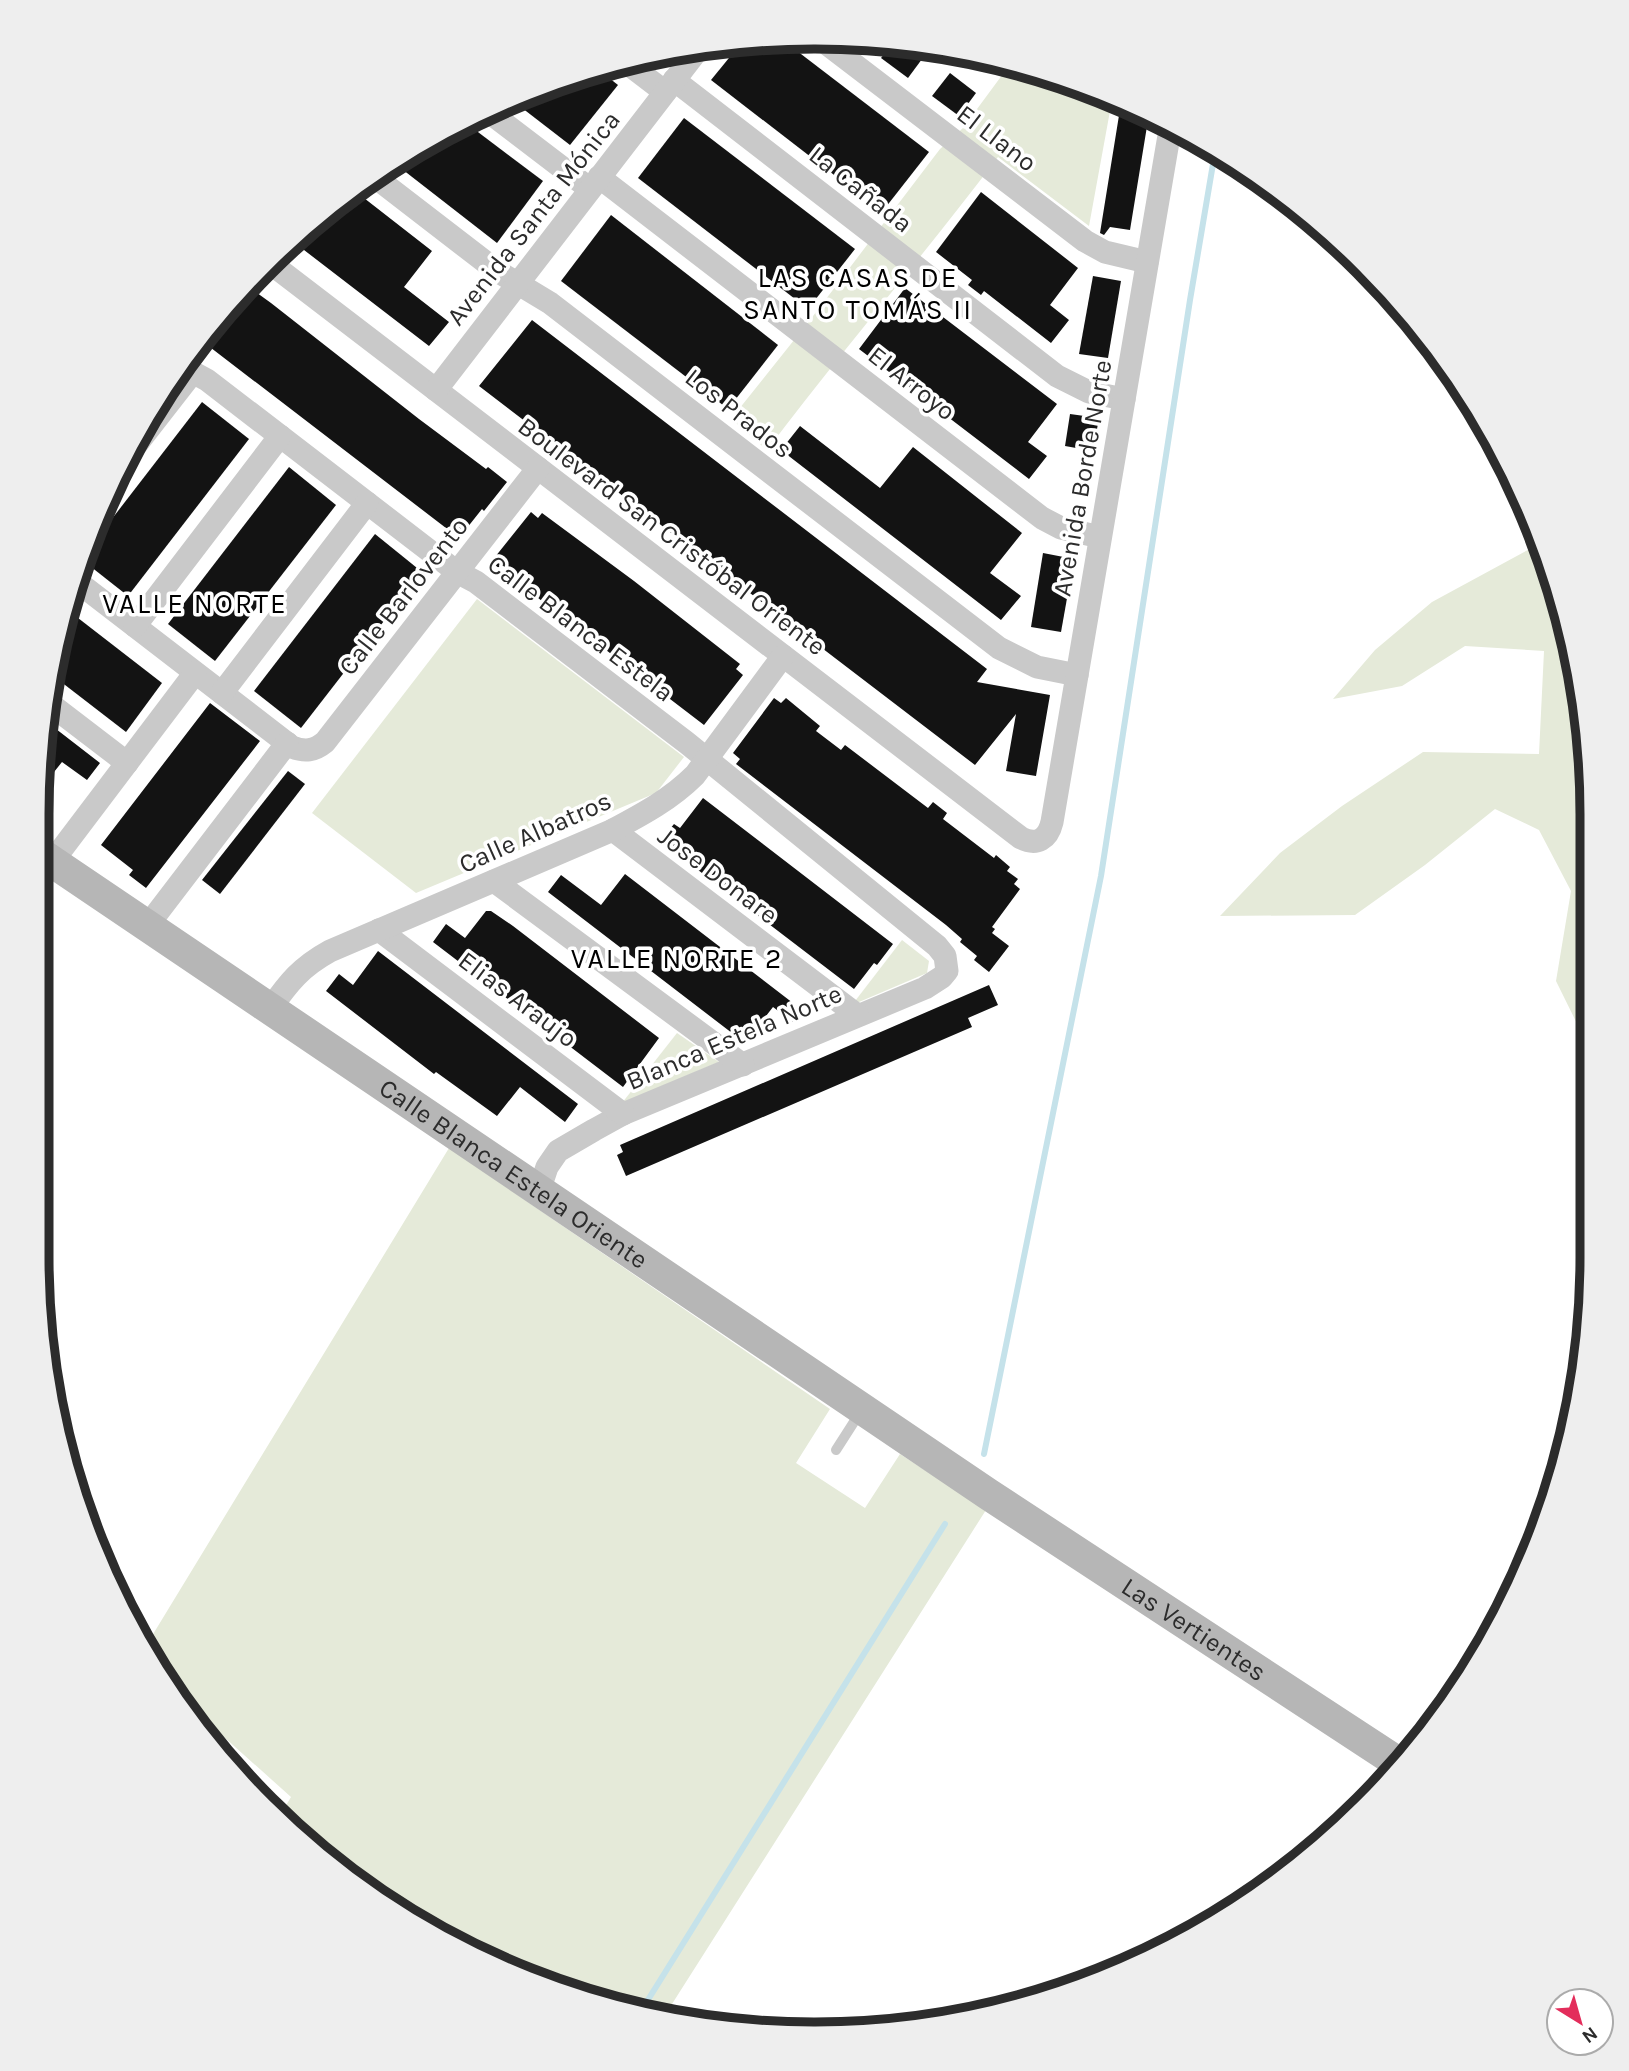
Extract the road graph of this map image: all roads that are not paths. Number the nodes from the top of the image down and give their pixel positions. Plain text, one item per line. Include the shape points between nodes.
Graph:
1 (835, 50) edge
2 (690, 60) edge
3 (638, 70) edge
4 (669, 86) junction
5 (498, 118) edge
6 (1169, 137) edge
7 (382, 183) edge
8 (594, 183) junction
9 (1147, 262) junction
10 (278, 269) edge
11 (517, 283) junction
12 (191, 371) edge
13 (436, 390) junction
14 (1124, 399) junction
15 (280, 436) junction
16 (538, 468) junction
17 (367, 503) junction
18 (1100, 537) junction
19 (457, 572) junction
20 (84, 587) edge
21 (135, 626) junction
22 (783, 656) junction
23 (195, 673) junction
24 (1077, 675) junction
25 (222, 693) junction
26 (57, 710) edge
27 (297, 747) junction
28 (706, 760) junction
29 (127, 763) junction
30 (613, 830) junction
31 (1043, 839) joint
32 (49, 852) edge
33 (49, 860) edge
34 (494, 881) junction
35 (148, 925) junction
36 (379, 930) junction
37 (937, 946) joint
38 (271, 1009) junction
39 (858, 1015) junction
40 (743, 1065) junction
41 (623, 1114) junction
42 (539, 1191) junction
43 (862, 1410) junction
44 (836, 1450) dead end
45 (988, 1494) joint
46 (1392, 1759) edge

1 - 9 street, El Llano via 1085,242
2 - 4 street, Avenida Santa Mónica
3 - 4 street, La Cañada
4 - 8 street, Avenida Santa Mónica
4 - 14 street, La Cañada via 1057,376 1089,393
5 - 8 street, El Arroyo
6 - 9 street, Avenida Borde Norte
7 - 11 street, Los Prados
8 - 11 street, Avenida Santa Mónica
8 - 18 street, El Arroyo via 1042,518 1061,528
9 - 14 street, Avenida Borde Norte
10 - 13 street, Boulevard San Cristóbal Oriente
11 - 13 street, Avenida Santa Mónica
11 - 24 street, Los Prados via 550,303 999,648 1030,664
12 - 15 street, Calle Blanca Estela
13 - 16 street, Boulevard San Cristóbal Oriente
14 - 18 street, Avenida Borde Norte
15 - 17 street, Calle Blanca Estela
15 - 21 street
16 - 19 street, Calle Barlovento
16 - 22 street, Boulevard San Cristóbal Oriente
17 - 19 street, Calle Blanca Estela
17 - 25 street
18 - 24 street, Avenida Borde Norte
19 - 27 street, Calle Barlovento via 325,742 313,750
19 - 28 street, Calle Blanca Estela
20 - 21 street
21 - 23 street
22 - 28 street, Calle Albatros
22 - 31 street, Boulevard San Cristóbal Oriente via 1021,838 1036,843
23 - 25 street
23 - 29 street
24 - 31 street, Avenida Borde Norte via 1052,822
25 - 27 street
26 - 29 street
27 - 35 street, Calle Barlovento
28 - 30 street, Calle Albatros via 679,791
28 - 37 street, Calle Blanca Estela
29 - 32 street
30 - 34 street, Calle Albatros
30 - 39 street, Jose Donare
33 - 35 street, Calle Blanca Estela Oriente
34 - 36 street, Calle Albatros
34 - 40 street
35 - 38 street, Calle Blanca Estela Oriente
36 - 38 street, Calle Albatros via 302,969
36 - 41 street, Elias Araujo
37 - 39 street, Blanca Estela Norte via 947,962 942,977
38 - 42 street, Calle Blanca Estela Oriente
39 - 40 street, Blanca Estela Norte
40 - 41 street, Blanca Estela Norte
41 - 42 street, Blanca Estela Norte via 558,1151
42 - 43 street, Calle Blanca Estela Oriente
43 - 44 lane
43 - 45 street, Calle Blanca Estela Oriente
45 - 46 street, Las Vertientes

